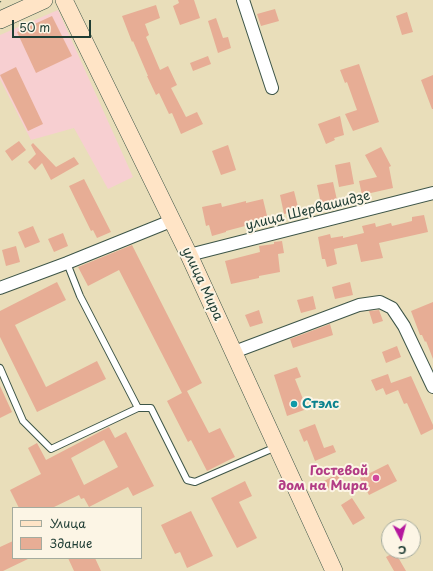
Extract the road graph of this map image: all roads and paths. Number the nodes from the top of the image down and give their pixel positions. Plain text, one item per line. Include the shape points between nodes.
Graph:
1 (44, 0) edge
2 (64, 0) edge
3 (243, 0) edge
4 (0, 20) edge
5 (272, 88) dead end
6 (433, 194) edge
7 (171, 221) junction
8 (189, 255) junction
9 (66, 263) junction
10 (0, 288) edge
11 (234, 352) junction
12 (0, 368) edge
13 (433, 388) edge
14 (138, 408) junction
15 (277, 447) junction
16 (334, 571) edge

1 - 4 street
2 - 7 street, улица Мира
3 - 5 street
6 - 8 street, улица Шервашидзе
7 - 8 street, улица Мира
7 - 9 street
8 - 11 street, улица Мира
9 - 10 street
9 - 14 lane via 80,296
11 - 13 street via 359,305 380,302 392,308 404,326
11 - 15 street, улица Мира
12 - 14 lane via 23,421 51,449
14 - 15 lane via 151,408 187,480 195,482
15 - 16 street, улица Мира

